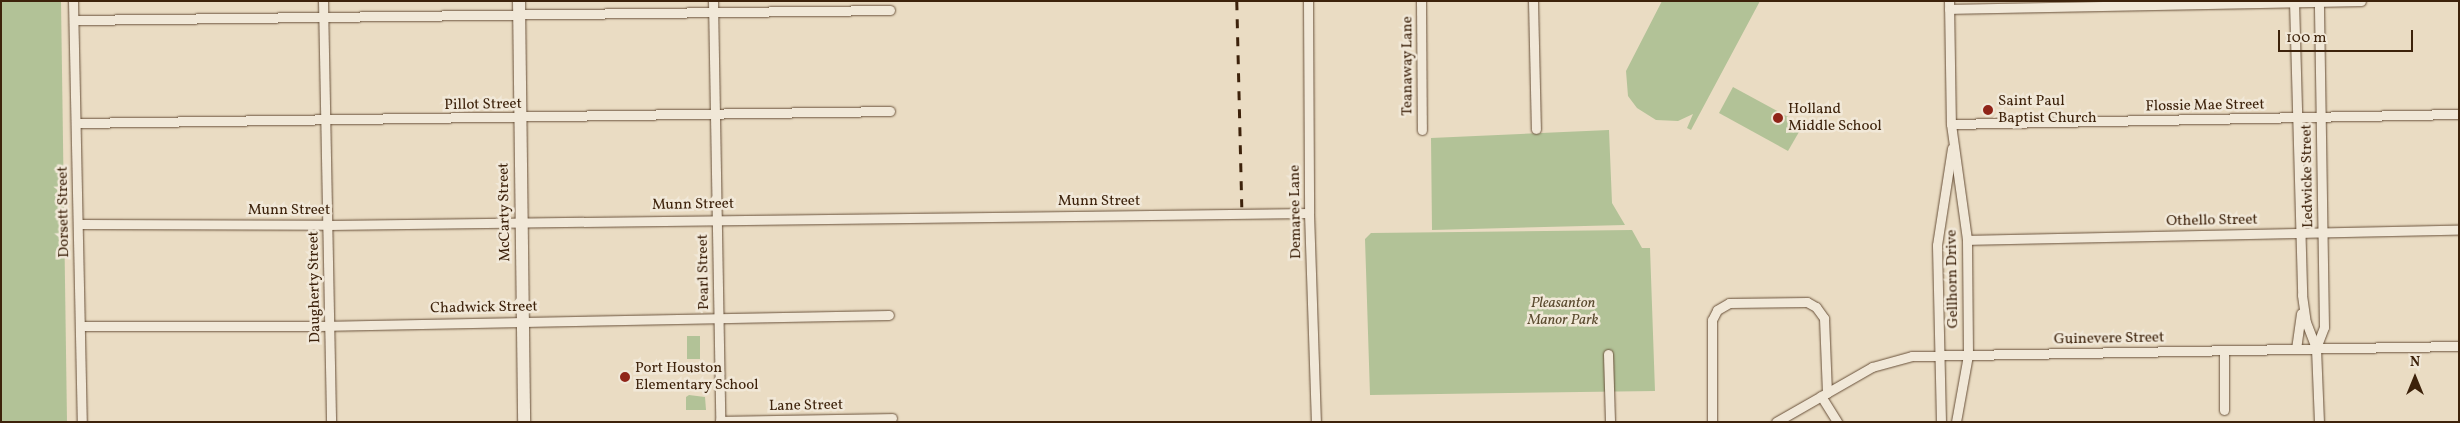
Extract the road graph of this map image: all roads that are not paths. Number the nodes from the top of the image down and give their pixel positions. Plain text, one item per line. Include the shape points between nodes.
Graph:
1 (73, 1) edge
2 (323, 1) edge
3 (519, 1) edge
4 (713, 1) edge
5 (1308, 1) edge
6 (1421, 1) edge
7 (1533, 1) edge
8 (2361, 1) edge
9 (2294, 2) edge
10 (2319, 2) edge
11 (1949, 5) edge
12 (890, 10) dead end
13 (713, 13) junction
14 (519, 16) junction
15 (323, 18) junction
16 (74, 20) junction
17 (890, 111) dead end
18 (2459, 114) edge
19 (714, 116) junction
20 (2296, 118) junction
21 (2320, 118) junction
22 (520, 119) junction
23 (326, 121) junction
24 (76, 123) junction
25 (1951, 124) junction
26 (1422, 130) dead end
27 (1536, 130) dead end
28 (1953, 136) junction
29 (1309, 213) junction
30 (717, 218) junction
31 (521, 220) junction
32 (78, 224) junction
33 (328, 225) junction
34 (2459, 230) edge
35 (2300, 233) junction
36 (2323, 233) junction
37 (1967, 240) junction
38 (2302, 295) junction
39 (889, 315) dead end
40 (718, 317) junction
41 (523, 320) junction
42 (80, 326) junction
43 (329, 326) junction
44 (2459, 346) edge
45 (2316, 348) junction
46 (2296, 349) junction
47 (2224, 351) junction
48 (1608, 354) dead end
49 (1939, 355) junction
50 (1968, 355) junction
51 (1824, 394) junction
52 (2224, 410) dead end
53 (892, 418) dead end
54 (720, 421) edge
55 (82, 422) edge
56 (332, 422) edge
57 (524, 422) edge
58 (1316, 422) edge
59 (1610, 422) edge
60 (1712, 422) edge
61 (1776, 422) edge
62 (1837, 422) edge
63 (1941, 422) edge
64 (1956, 422) edge
65 (2319, 422) edge

1 - 16 street, Dorsett Street
2 - 15 street, Daugherty Street
3 - 14 main road, McCarty Street
4 - 13 street, Pearl Street
5 - 29 street, Demaree Lane
6 - 26 street, Teanaway Lane
7 - 27 street
8 - 10 street
9 - 10 street
9 - 11 street
9 - 20 street, Ledwicke Street
10 - 21 street, Ledwicke Street
11 - 25 street, Gellhorn Drive
12 - 13 street
13 - 14 street
13 - 19 street, Pearl Street
14 - 15 street
14 - 22 main road, McCarty Street
15 - 16 street
15 - 23 street, Daugherty Street
16 - 24 street, Dorsett Street
17 - 19 street, Pillot Street
18 - 21 street, Flossie Mae Street
19 - 22 street, Pillot Street
19 - 30 street, Pearl Street
20 - 21 street, Flossie Mae Street
20 - 25 street, Flossie Mae Street
20 - 35 street, Ledwicke Street
21 - 36 street, Ledwicke Street
22 - 23 street, Pillot Street
22 - 31 main road, McCarty Street
23 - 24 street, Pillot Street
23 - 33 street, Daugherty Street
24 - 32 street, Dorsett Street
25 - 28 street, Gellhorn Drive
28 - 37 street, Gellhorn Drive
28 - 49 street, Gellhorn Drive via 1937,245
29 - 30 street, Munn Street
29 - 58 street, Demaree Lane
30 - 31 street, Munn Street
30 - 40 street, Pearl Street
31 - 33 street, Munn Street
31 - 41 main road, McCarty Street
32 - 33 street, Munn Street
32 - 42 street, Dorsett Street
33 - 43 street, Daugherty Street
34 - 36 street, Othello Street
35 - 36 street, Othello Street
35 - 37 street, Othello Street
35 - 38 street, Ledwicke Street
36 - 45 street, Ledwicke Street via 2324,326
37 - 50 street, Gellhorn Drive
38 - 45 street, Ledwicke Street via 2306,322
38 - 46 street, Ledwicke Street
39 - 40 street, Chadwick Street
40 - 41 street, Chadwick Street
40 - 54 street, Pearl Street
41 - 43 street, Chadwick Street
41 - 57 main road, McCarty Street
42 - 43 street, Chadwick Street
42 - 55 street, Dorsett Street
43 - 56 street, Daugherty Street
44 - 45 street, Guinevere Street
45 - 46 street, Guinevere Street
45 - 65 street, Ledwicke Street
46 - 47 street, Guinevere Street
47 - 50 street, Guinevere Street
47 - 52 street
48 - 59 street
49 - 50 street, Guinevere Street
49 - 51 street, Guinevere Street via 1884,362
49 - 63 street, Gellhorn Drive
50 - 64 street, Gellhorn Drive
51 - 60 street via 1824,318 1819,309 1807,302 1729,303 1721,306 1712,320
51 - 61 street, Guinevere Street
51 - 62 street
53 - 54 street, Lane Street

